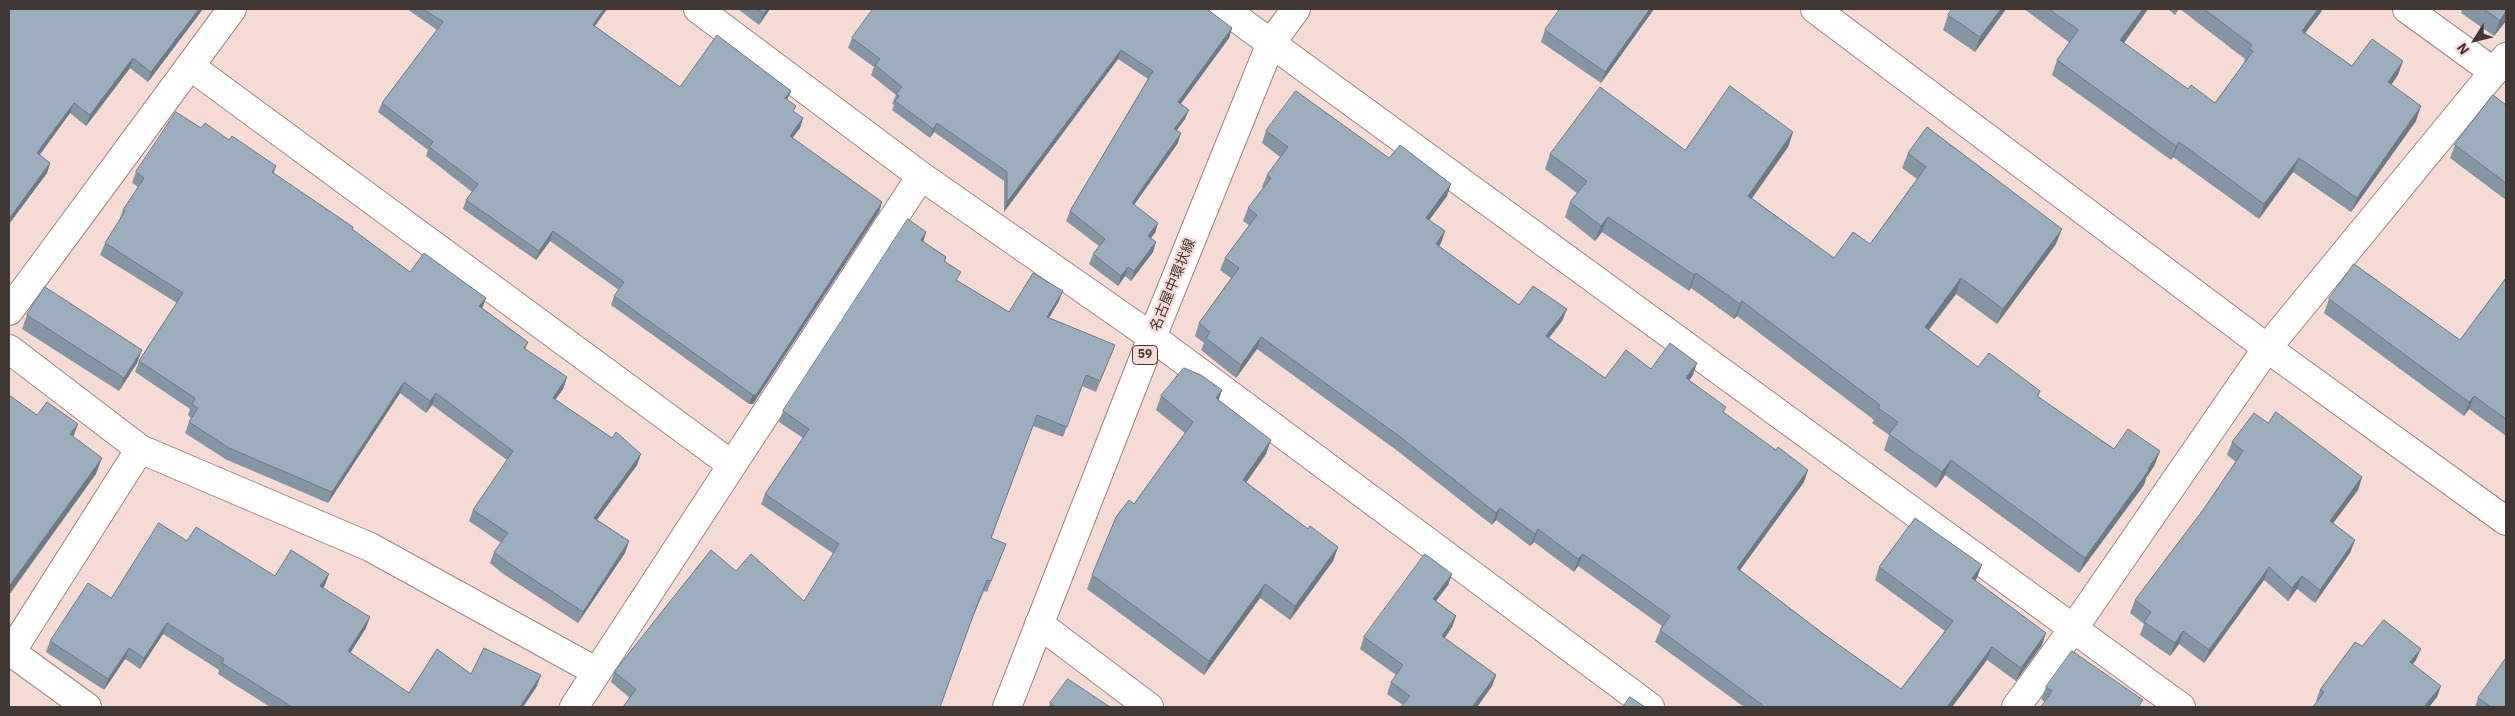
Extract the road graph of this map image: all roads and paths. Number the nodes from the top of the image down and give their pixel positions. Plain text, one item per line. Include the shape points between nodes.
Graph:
1 (232, 9) edge
2 (698, 9) edge
3 (1224, 9) edge
4 (1296, 9) edge
5 (1815, 9) edge
6 (2407, 9) edge
7 (1271, 44) junction
8 (2500, 65) edge
9 (190, 66) junction
10 (921, 176) junction
11 (9, 312) edge
12 (1152, 337) junction
13 (2267, 348) junction
14 (9, 349) edge
15 (140, 449) junction
16 (732, 465) junction
17 (2506, 521) edge
18 (1039, 624) junction
19 (2073, 629) junction
20 (598, 672) junction
21 (582, 704) edge
22 (87, 707) edge
23 (1007, 707) edge
24 (1149, 707) edge
25 (1650, 707) edge
26 (2016, 707) edge
27 (2181, 707) edge

1 - 9 street
2 - 10 street
3 - 7 street
4 - 7 street, 名古屋中環状線 / 59
5 - 13 street
6 - 8 street
7 - 12 street, 名古屋中環状線 / 59
7 - 19 street
8 - 13 street
9 - 11 street
9 - 16 street
10 - 12 street
10 - 16 street
12 - 18 street, 名古屋中環状線 / 59
12 - 25 street
13 - 17 street
13 - 19 street
14 - 15 street
15 - 20 street via 370,547
15 - 22 street via 11,652
16 - 20 street
18 - 23 street, 名古屋中環状線 / 59
18 - 24 street
19 - 26 street
19 - 27 street
20 - 21 street

